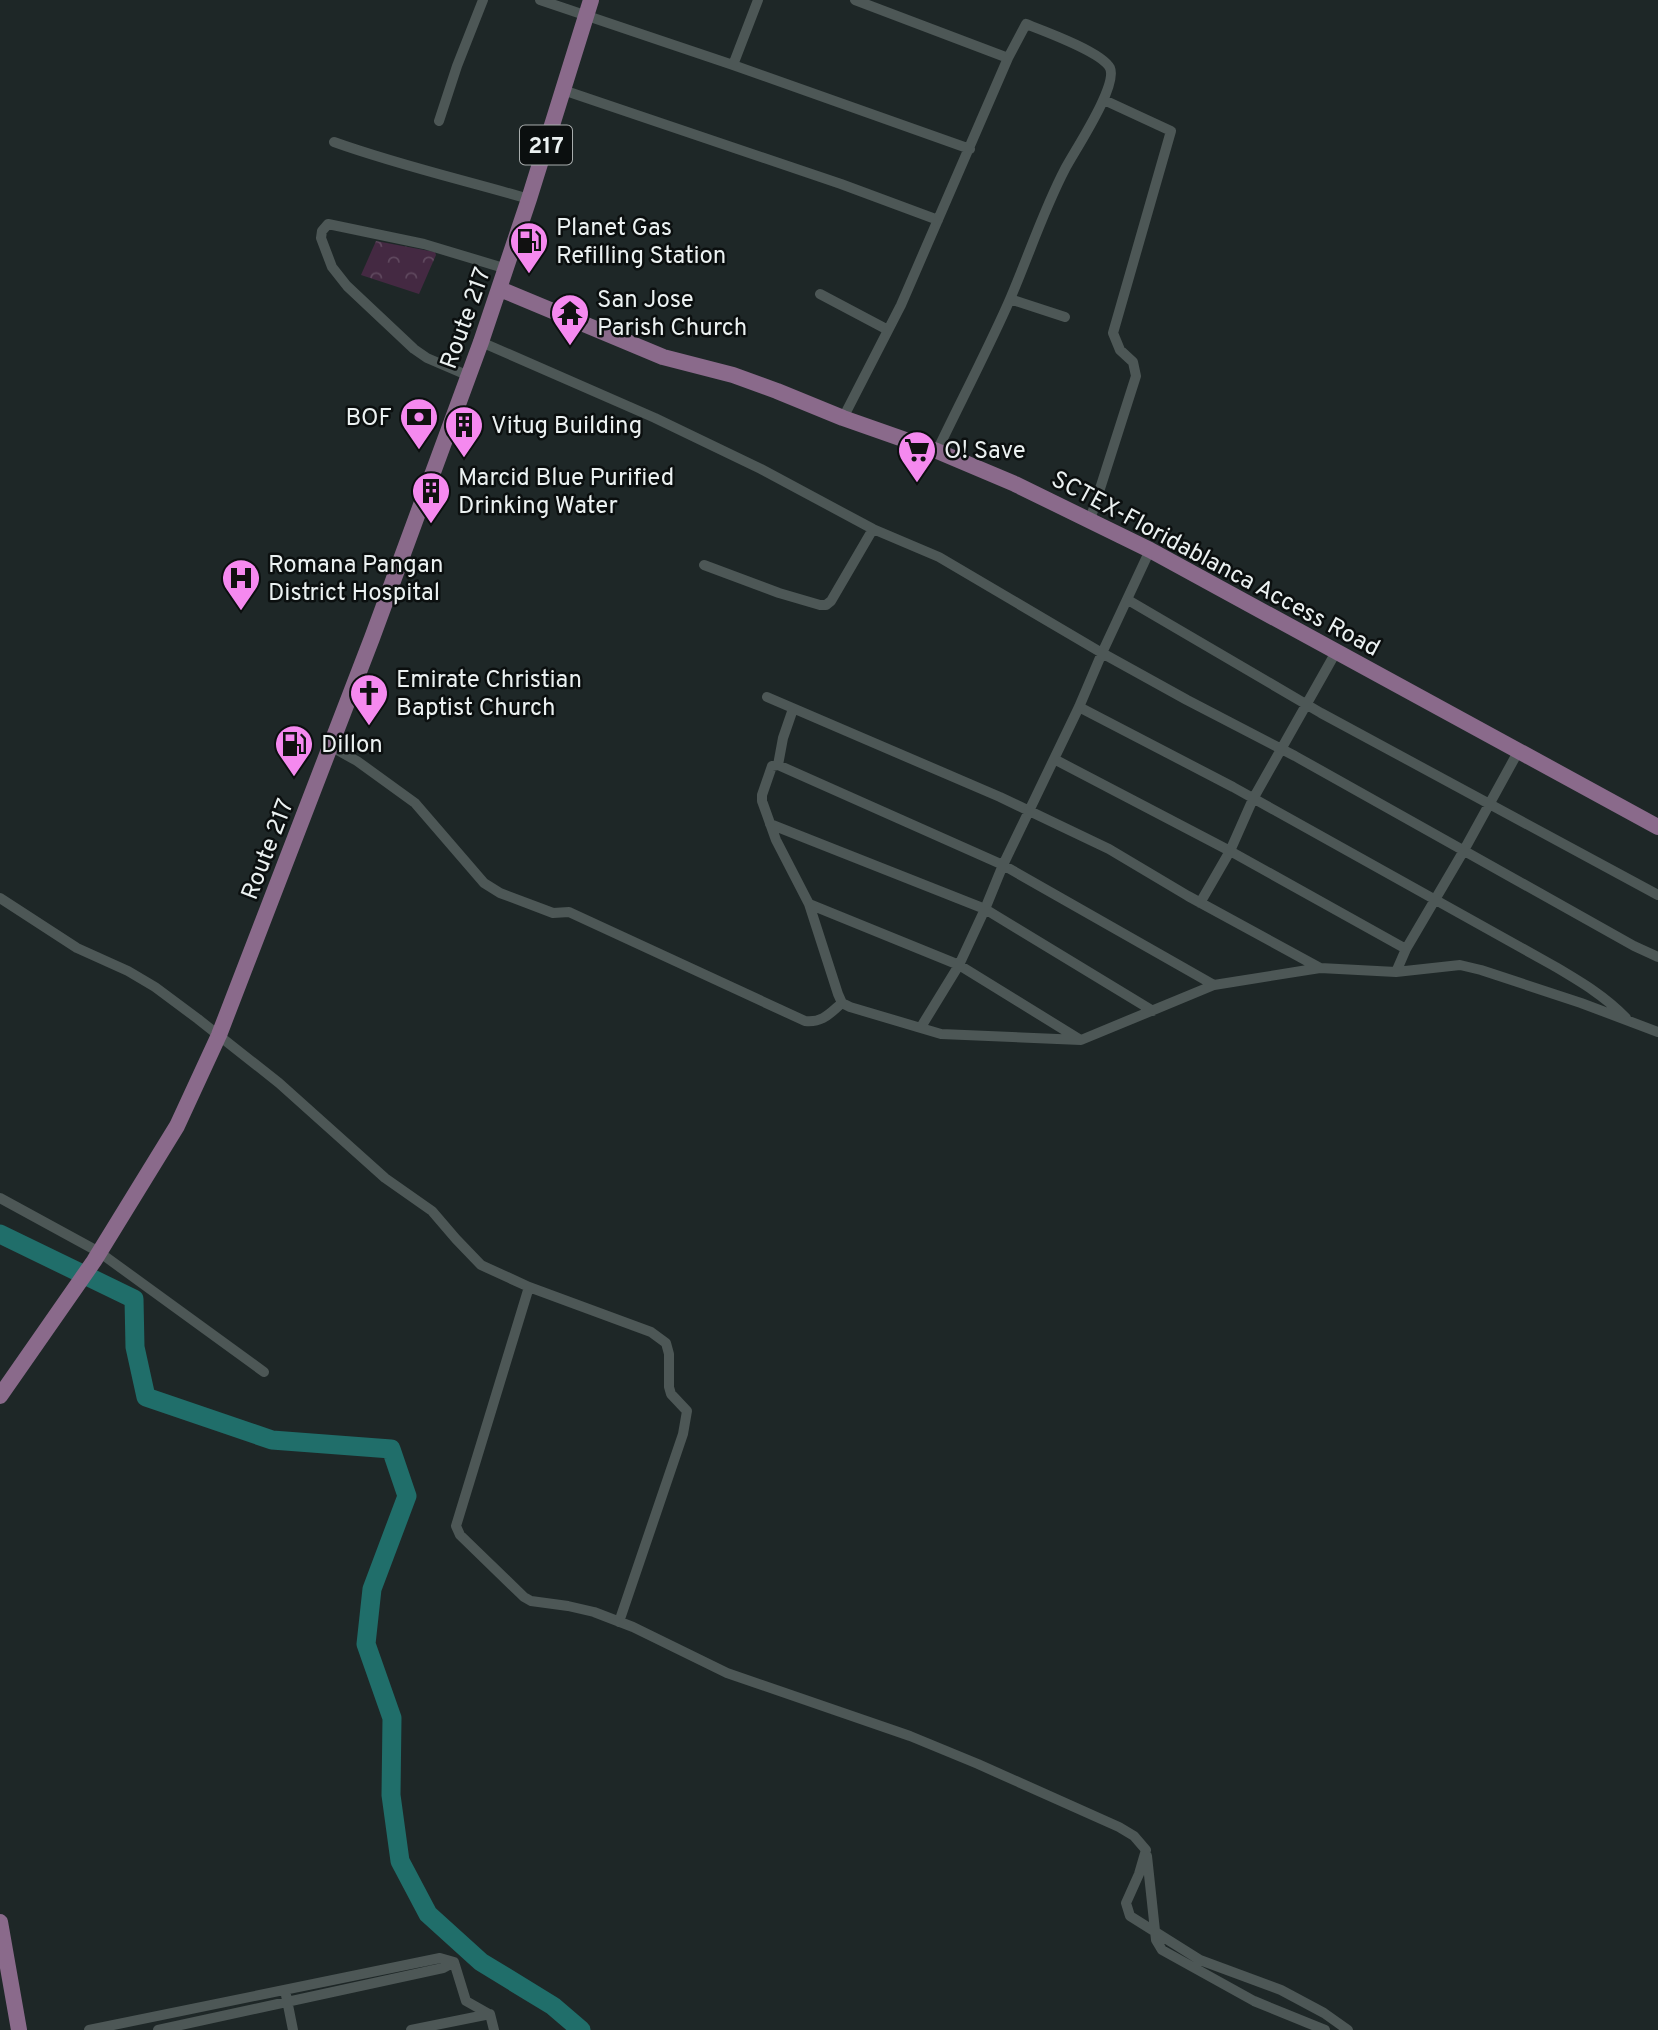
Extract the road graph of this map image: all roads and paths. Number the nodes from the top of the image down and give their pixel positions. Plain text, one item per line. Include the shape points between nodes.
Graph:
1 (483, 0) edge
2 (540, 0) edge
3 (758, 0) edge
4 (855, 0) edge
5 (588, 7) edge
6 (1008, 58) junction
7 (733, 65) junction
8 (563, 90) junction
9 (1104, 100) junction
10 (439, 121) dead end
11 (334, 142) dead end
12 (970, 149) junction
13 (529, 199) junction
14 (938, 220) junction
15 (507, 269) junction
16 (500, 289) junction
17 (820, 294) dead end
18 (1010, 299) junction
19 (1065, 317) dead end
20 (888, 330) junction
21 (481, 342) junction
22 (469, 376) junction
23 (843, 418) junction
24 (937, 451) junction
25 (1090, 520) junction
26 (873, 529) junction
27 (1150, 550) junction
28 (704, 565) dead end
29 (1128, 600) junction
30 (1336, 652) junction
31 (1102, 653) junction
32 (767, 697) dead end
33 (1306, 705) junction
34 (1079, 707) junction
35 (793, 709) junction
36 (330, 746) junction
37 (1282, 749) junction
38 (1518, 752) junction
39 (1054, 759) junction
40 (778, 765) junction
41 (1253, 799) junction
42 (1490, 803) junction
43 (1028, 811) junction
44 (770, 824) junction
45 (1658, 827) edge
46 (1230, 851) junction
47 (1463, 852) junction
48 (1003, 865) junction
49 (1658, 895) edge
50 (0, 898) edge
51 (1435, 901) junction
52 (1200, 902) junction
53 (808, 904) junction
54 (985, 909) junction
55 (1406, 949) junction
56 (1658, 957) edge
57 (959, 965) junction
58 (1320, 968) junction
59 (1396, 972) junction
60 (1214, 985) junction
61 (842, 1003) junction
62 (1153, 1012) junction
63 (1629, 1021) junction
64 (921, 1027) junction
65 (1658, 1032) edge
66 (219, 1035) junction
67 (1082, 1040) junction
68 (0, 1198) edge
69 (97, 1256) junction
70 (528, 1287) junction
71 (264, 1372) dead end
72 (0, 1396) edge
73 (619, 1622) junction
74 (1146, 1850) junction
75 (0, 1922) edge
76 (1155, 1931) junction
77 (454, 1962) junction
78 (284, 1989) junction
79 (287, 2002) junction
80 (490, 2014) junction
81 (19, 2030) edge
82 (89, 2030) edge
83 (158, 2030) edge
84 (293, 2030) edge
85 (411, 2030) edge
86 (494, 2030) edge
87 (1325, 2030) edge
88 (1348, 2030) edge

1 - 10 street
2 - 5 street
3 - 7 street
4 - 6 street
5 - 7 street
5 - 8 main road, Route 217 / 217
6 - 9 street via 1026,24 1076,44 1111,69
6 - 12 street
7 - 12 street
8 - 13 main road, Route 217 / 217
8 - 14 street
9 - 18 street via 1064,171
9 - 25 street via 1171,131 1112,334 1133,362 1136,376
11 - 13 street
12 - 14 street
13 - 15 main road, Route 217 / 217
14 - 20 street
15 - 16 main road, Route 217 / 217
15 - 22 street via 414,242 328,224 322,231 332,267 347,286 414,349
16 - 21 main road, Route 217 / 217
16 - 23 main road, SCTEX-Floridablanca Access Road via 663,357 733,375
17 - 20 street
18 - 19 street
18 - 24 street
20 - 23 street
21 - 22 main road, Route 217 / 217
21 - 26 street via 655,418
22 - 36 main road, Route 217 / 217
23 - 24 main road, SCTEX-Floridablanca Access Road
24 - 25 main road, SCTEX-Floridablanca Access Road
25 - 27 main road, SCTEX-Floridablanca Access Road
26 - 28 street via 827,604 779,593
26 - 31 street via 939,557
27 - 29 street
27 - 30 main road, SCTEX-Floridablanca Access Road
29 - 31 street
29 - 33 street
30 - 33 street
30 - 38 main road, SCTEX-Floridablanca Access Road
31 - 34 street
31 - 37 street
32 - 35 street
33 - 37 street
33 - 42 street
34 - 39 street
34 - 41 street
35 - 40 street
35 - 43 street
36 - 61 street via 415,803 472,871 500,893 553,913 569,912 805,1021 824,1020
36 - 66 main road, Route 217 / 217
37 - 41 street
37 - 47 street
38 - 42 street
38 - 45 main road, SCTEX-Floridablanca Access Road
39 - 43 street
39 - 46 street
40 - 44 street via 772,766 762,795
40 - 48 street
41 - 46 street
41 - 51 street
42 - 47 street
42 - 49 street
43 - 48 street
43 - 52 street via 1109,849
44 - 53 street
44 - 54 street
46 - 52 street
46 - 55 street
47 - 51 street
47 - 56 street
48 - 54 street
48 - 60 street
50 - 66 street via 77,948 155,987
51 - 55 street
51 - 63 street via 1594,990
52 - 58 street
53 - 57 street
53 - 61 street
54 - 57 street
54 - 62 street
55 - 59 street
57 - 64 street
57 - 67 street
58 - 59 street
58 - 60 street
59 - 63 street via 1460,965
60 - 62 street
61 - 64 street
62 - 67 street
63 - 65 street
64 - 67 street via 941,1034
66 - 69 main road, Route 217 / 217 via 177,1126
66 - 70 street via 386,1178 432,1211 481,1265
68 - 69 street
69 - 71 street
69 - 72 main road, Route 217 / 217
70 - 73 street via 651,1332 666,1343 671,1394 687,1411
70 - 73 street via 457,1531 531,1601 594,1612
73 - 74 street via 727,1673 978,1764 1119,1827
74 - 76 street
74 - 76 street via 1126,1907 1130,1916
75 - 81 main road
76 - 87 street via 1162,1950 1179,1961 1254,2001
76 - 88 street via 1200,1960 1281,1990
77 - 78 street via 440,1958
77 - 79 street
77 - 80 street via 466,2001
78 - 79 street
78 - 82 street
79 - 83 street
79 - 84 street
80 - 85 street
80 - 86 street

